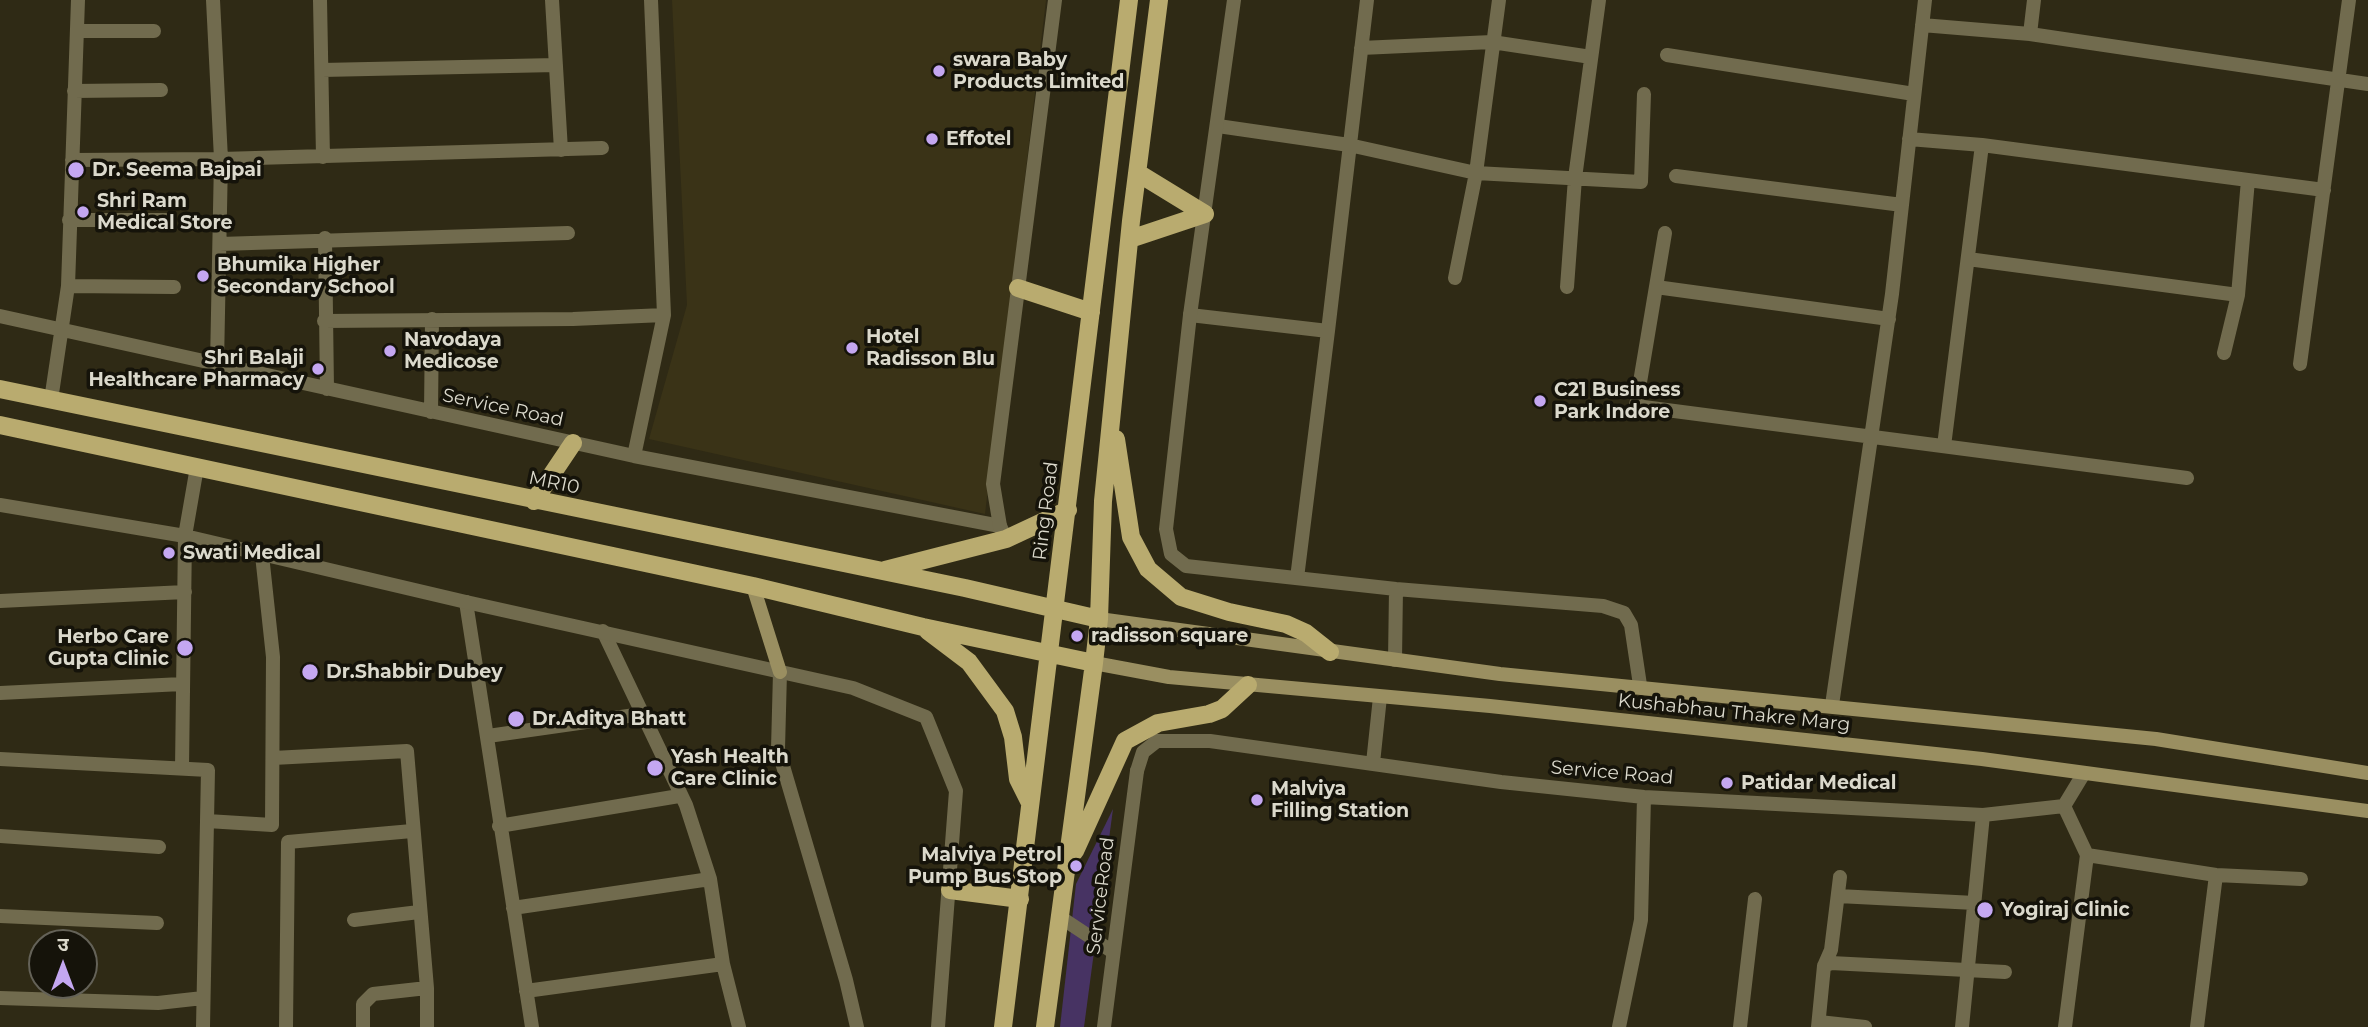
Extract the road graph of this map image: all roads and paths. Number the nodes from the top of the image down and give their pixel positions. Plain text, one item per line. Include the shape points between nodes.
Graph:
1 (78, 0) edge
2 (213, 0) edge
3 (320, 0) edge
4 (552, 0) edge
5 (651, 0) edge
6 (1055, 0) edge
7 (1129, 0) edge
8 (1159, 0) edge
9 (1234, 0) edge
10 (1367, 0) edge
11 (1499, 0) edge
12 (1599, 0) edge
13 (1925, 0) edge
14 (2034, 0) edge
15 (2349, 0) edge
16 (1922, 25) junction
17 (77, 31) junction
18 (154, 31) dead end
19 (2030, 34) junction
20 (1492, 42) junction
21 (1361, 48) junction
22 (1667, 55) dead end
23 (1591, 57) junction
24 (556, 65) junction
25 (322, 70) junction
26 (2340, 80) junction
27 (2368, 84) edge
28 (161, 90) dead end
29 (74, 91) junction
30 (1644, 94) dead end
31 (1914, 94) junction
32 (1217, 126) junction
33 (1909, 139) junction
34 (1349, 145) junction
35 (1982, 145) junction
36 (602, 148) dead end
37 (561, 150) junction
38 (323, 157) junction
39 (221, 159) junction
40 (72, 160) junction
41 (1138, 173) junction
42 (1476, 173) junction
43 (1676, 176) dead end
44 (1575, 178) junction
45 (2248, 180) junction
46 (2324, 190) junction
47 (1902, 205) junction
48 (1205, 214) junction
49 (69, 220) junction
50 (166, 220) dead end
51 (568, 233) dead end
52 (1665, 233) dead end
53 (325, 238) junction
54 (1130, 239) junction
55 (220, 244) junction
56 (1968, 259) junction
57 (1455, 278) dead end
58 (68, 286) junction
59 (174, 287) dead end
60 (1567, 287) dead end
61 (1656, 287) junction
62 (1018, 288) junction
63 (2238, 295) junction
64 (1091, 312) junction
65 (664, 315) junction
66 (1190, 315) junction
67 (0, 316) edge
68 (1889, 319) junction
69 (432, 320) junction
70 (324, 321) junction
71 (61, 330) junction
72 (1328, 331) junction
73 (2224, 353) dead end
74 (217, 363) junction
75 (2300, 365) dead end
76 (327, 388) junction
77 (0, 389) edge
78 (51, 400) junction
79 (1112, 411) junction
80 (431, 412) junction
81 (0, 425) edge
82 (1871, 437) junction
83 (573, 443) junction
84 (1944, 446) junction
85 (634, 456) junction
86 (197, 467) junction
87 (2187, 478) dead end
88 (534, 501) junction
89 (0, 505) edge
90 (1068, 510) junction
91 (1003, 532) junction
92 (185, 536) junction
93 (262, 555) junction
94 (878, 571) junction
95 (1297, 578) junction
96 (753, 586) junction
97 (1396, 589) junction
98 (185, 593) junction
99 (0, 601) edge
100 (466, 603) junction
101 (1055, 610) junction
102 (1099, 619) junction
103 (923, 627) junction
104 (603, 631) junction
105 (1330, 652) junction
106 (1049, 654) junction
107 (1395, 660) junction
108 (1094, 663) junction
109 (780, 672) junction
110 (182, 684) junction
111 (1248, 685) junction
112 (1640, 685) junction
113 (0, 693) edge
114 (1380, 697) junction
115 (1832, 705) junction
116 (642, 714) junction
117 (488, 736) junction
118 (273, 758) junction
119 (0, 759) edge
120 (1373, 763) junction
121 (182, 768) junction
122 (1137, 771) joint
123 (2084, 773) junction
124 (2368, 773) edge
125 (680, 796) junction
126 (1644, 797) junction
127 (1030, 801) junction
128 (2064, 806) junction
129 (2368, 811) edge
130 (1983, 815) junction
131 (207, 821) junction
132 (499, 825) junction
133 (412, 831) junction
134 (0, 836) edge
135 (159, 847) dead end
136 (2087, 855) junction
137 (1066, 872) junction
138 (2216, 875) junction
139 (1840, 877) dead end
140 (710, 879) junction
141 (2301, 879) dead end
142 (950, 890) junction
143 (1838, 896) junction
144 (1020, 899) junction
145 (1755, 899) dead end
146 (1975, 903) junction
147 (513, 908) junction
148 (419, 912) junction
149 (0, 916) edge
150 (1060, 917) junction
151 (354, 920) dead end
152 (157, 923) dead end
153 (1114, 952) junction
154 (723, 964) junction
155 (1824, 966) junction
156 (1967, 969) junction
157 (2005, 972) dead end
158 (427, 988) junction
159 (526, 991) junction
160 (0, 998) edge
161 (204, 998) junction
162 (1819, 1024) edge
163 (203, 1027) edge
164 (286, 1027) edge
165 (363, 1027) edge
166 (427, 1027) edge
167 (532, 1027) edge
168 (738, 1027) edge
169 (857, 1027) edge
170 (938, 1027) edge
171 (1003, 1027) edge
172 (1045, 1027) edge
173 (1104, 1027) edge
174 (1619, 1027) edge
175 (1740, 1027) edge
176 (1865, 1027) edge
177 (1962, 1027) edge
178 (2065, 1027) edge
179 (2197, 1027) edge

1 - 17 street
2 - 39 street
3 - 25 street
4 - 24 street
5 - 65 street
6 - 62 street
7 - 64 main road, Ring Road
8 - 41 main road
9 - 32 street
10 - 21 street
11 - 20 street
12 - 23 street
13 - 16 street
14 - 19 street
15 - 26 street
16 - 19 street
16 - 31 street
17 - 18 street
17 - 29 street
19 - 26 street
20 - 21 street
20 - 23 street
20 - 42 street
21 - 34 street
22 - 31 street
23 - 44 street
24 - 25 street
24 - 37 street
25 - 38 street
26 - 27 street
26 - 46 street
28 - 29 street
29 - 40 street
30 - 44 street via 1641,182
31 - 33 street
32 - 34 street
32 - 48 street
33 - 35 street
33 - 47 street
34 - 42 street
34 - 72 street
35 - 45 street
35 - 56 street
36 - 37 street
37 - 38 street
38 - 39 street
39 - 40 street
39 - 55 street
40 - 49 street
41 - 48 main road
41 - 54 main road
42 - 44 street
42 - 57 street
43 - 47 street
44 - 60 street
45 - 46 street
45 - 63 street
46 - 75 street
47 - 68 street
48 - 54 main road
48 - 66 street
49 - 50 street
49 - 58 street
51 - 53 street
52 - 61 street
53 - 55 street
53 - 70 street
54 - 79 main road
55 - 74 street
56 - 63 street
56 - 84 street
58 - 59 street
58 - 71 street
61 - 68 street
61 - 82 street via 1636,406
62 - 64 main road
62 - 91 street via 993,484
63 - 73 street
64 - 90 main road, Ring Road
65 - 69 street
65 - 85 street
66 - 72 street
66 - 95 street via 1167,545 1186,566
67 - 71 street, Service Road
68 - 82 street
69 - 70 street
69 - 80 street
70 - 76 street
71 - 74 street, Service Road
71 - 78 street
72 - 95 street
74 - 76 street, Service Road
76 - 80 street, Service Road
77 - 78 main road, MR10
78 - 88 main road, MR10
79 - 102 main road
79 - 105 main road via 1131,537 1148,569 1181,597 1286,624
80 - 83 street, Service Road
81 - 86 main road
82 - 84 street
82 - 115 street
83 - 85 street, Service Road
83 - 88 main road
84 - 87 street
85 - 91 street, Service Road
86 - 92 street
86 - 96 main road
88 - 94 main road, MR10
89 - 92 street
90 - 91 main road
90 - 101 main road, Ring Road
91 - 94 main road
92 - 93 street
92 - 98 street
93 - 100 street
93 - 118 street via 273,657
94 - 101 main road, MR10
95 - 97 street
96 - 103 main road
96 - 109 main road
97 - 107 street
97 - 112 street via 1541,599 1624,613 1631,625
98 - 99 street
98 - 110 street
100 - 104 street
100 - 117 street
101 - 102 main road, MR10
101 - 106 main road, Ring Road
102 - 105 main road, Kushabhau Thakre Marg
102 - 108 main road
103 - 106 main road
103 - 127 main road via 969,662 1005,711 1018,779
104 - 109 street
104 - 116 street
105 - 107 main road, Kushabhau Thakre Marg
106 - 108 main road
106 - 127 main road, Ring Road
107 - 112 main road, Kushabhau Thakre Marg
108 - 111 main road, Kushabhau Thakre Marg
108 - 137 main road
109 - 142 street via 853,688 926,718 957,790
109 - 169 street via 778,749
110 - 113 street
110 - 121 street
111 - 114 main road, Kushabhau Thakre Marg
111 - 137 main road via 1222,709 1157,723 1125,741
112 - 115 main road, Kushabhau Thakre Marg
114 - 120 street
114 - 123 main road, Kushabhau Thakre Marg
115 - 124 main road, Kushabhau Thakre Marg via 2157,739
116 - 117 street
116 - 125 street via 673,771
117 - 132 street
118 - 131 street via 272,825
118 - 133 street via 407,751
119 - 121 street
120 - 122 street, Service Road via 1210,741 1157,741 1143,752
120 - 126 street, Service Road
121 - 131 street via 208,770
122 - 153 street, ServiceRoad
123 - 128 street
123 - 129 main road, Kushabhau Thakre Marg
125 - 132 street
125 - 140 street via 687,805
126 - 130 street, Service Road
126 - 174 street via 1641,920
127 - 144 main road, Ring Road
128 - 130 street, Service Road
128 - 136 street
130 - 146 street
131 - 161 street
132 - 147 street
133 - 148 street
133 - 164 street via 288,842
134 - 135 street
136 - 138 street
136 - 178 street
137 - 150 main road
138 - 141 street
138 - 179 street
139 - 143 street
140 - 147 street
140 - 154 street
142 - 144 main road
142 - 170 street
143 - 146 street
143 - 155 street via 1831,950
144 - 171 main road, Ring Road
145 - 175 street
146 - 156 street
147 - 159 street
148 - 151 street
148 - 158 street
149 - 152 street
150 - 153 street
150 - 172 main road
153 - 173 street, ServiceRoad
154 - 159 street
154 - 168 street
155 - 156 street
155 - 162 street
156 - 157 street
156 - 177 street
158 - 165 street via 367,997
158 - 166 street
159 - 167 street
160 - 161 street via 158,1003
161 - 163 street
162 - 176 street

